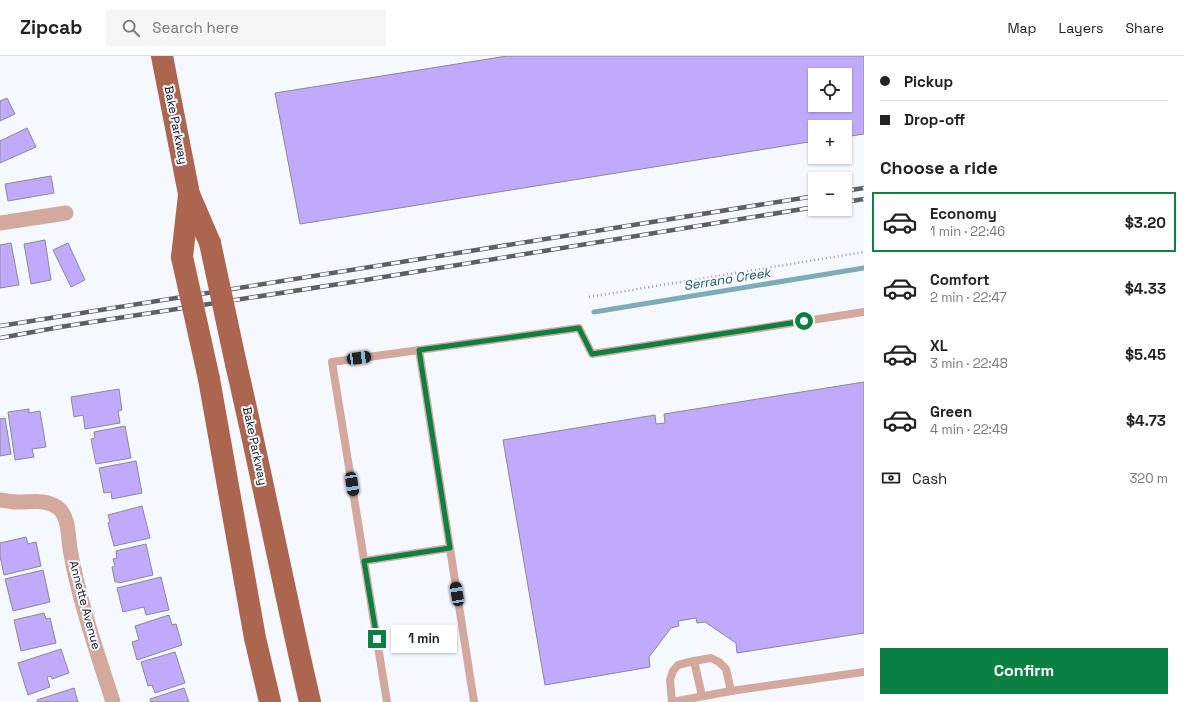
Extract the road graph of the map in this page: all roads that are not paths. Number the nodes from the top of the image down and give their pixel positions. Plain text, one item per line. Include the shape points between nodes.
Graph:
1 (162, 56) edge
2 (189, 194) junction
3 (66, 213) dead end
4 (1, 221) edge
5 (864, 312) edge
6 (419, 350) junction
7 (0, 500) edge
8 (450, 548) junction
9 (364, 561) junction
10 (694, 661) junction
11 (864, 672) edge
12 (730, 691) junction
13 (702, 696) junction
14 (112, 702) edge
15 (270, 702) edge
16 (310, 702) edge
17 (388, 702) edge
18 (474, 702) edge
19 (672, 702) edge

1 - 2 main road, Bake Parkway
2 - 15 main road, Bake Parkway, bridge via 182,257 209,379 255,638
2 - 16 main road, Bake Parkway, bridge via 210,242
3 - 4 street
5 - 6 lane via 592,354 579,328
6 - 8 lane
6 - 9 lane via 332,362
7 - 14 street, Annette Avenue via 48,502 58,508 68,526 77,586
8 - 9 lane
8 - 18 lane
9 - 17 lane
10 - 12 lane via 711,658 719,662 726,669
10 - 13 lane
10 - 19 lane via 678,665 673,671 670,680
11 - 12 lane
12 - 13 lane
13 - 19 lane

